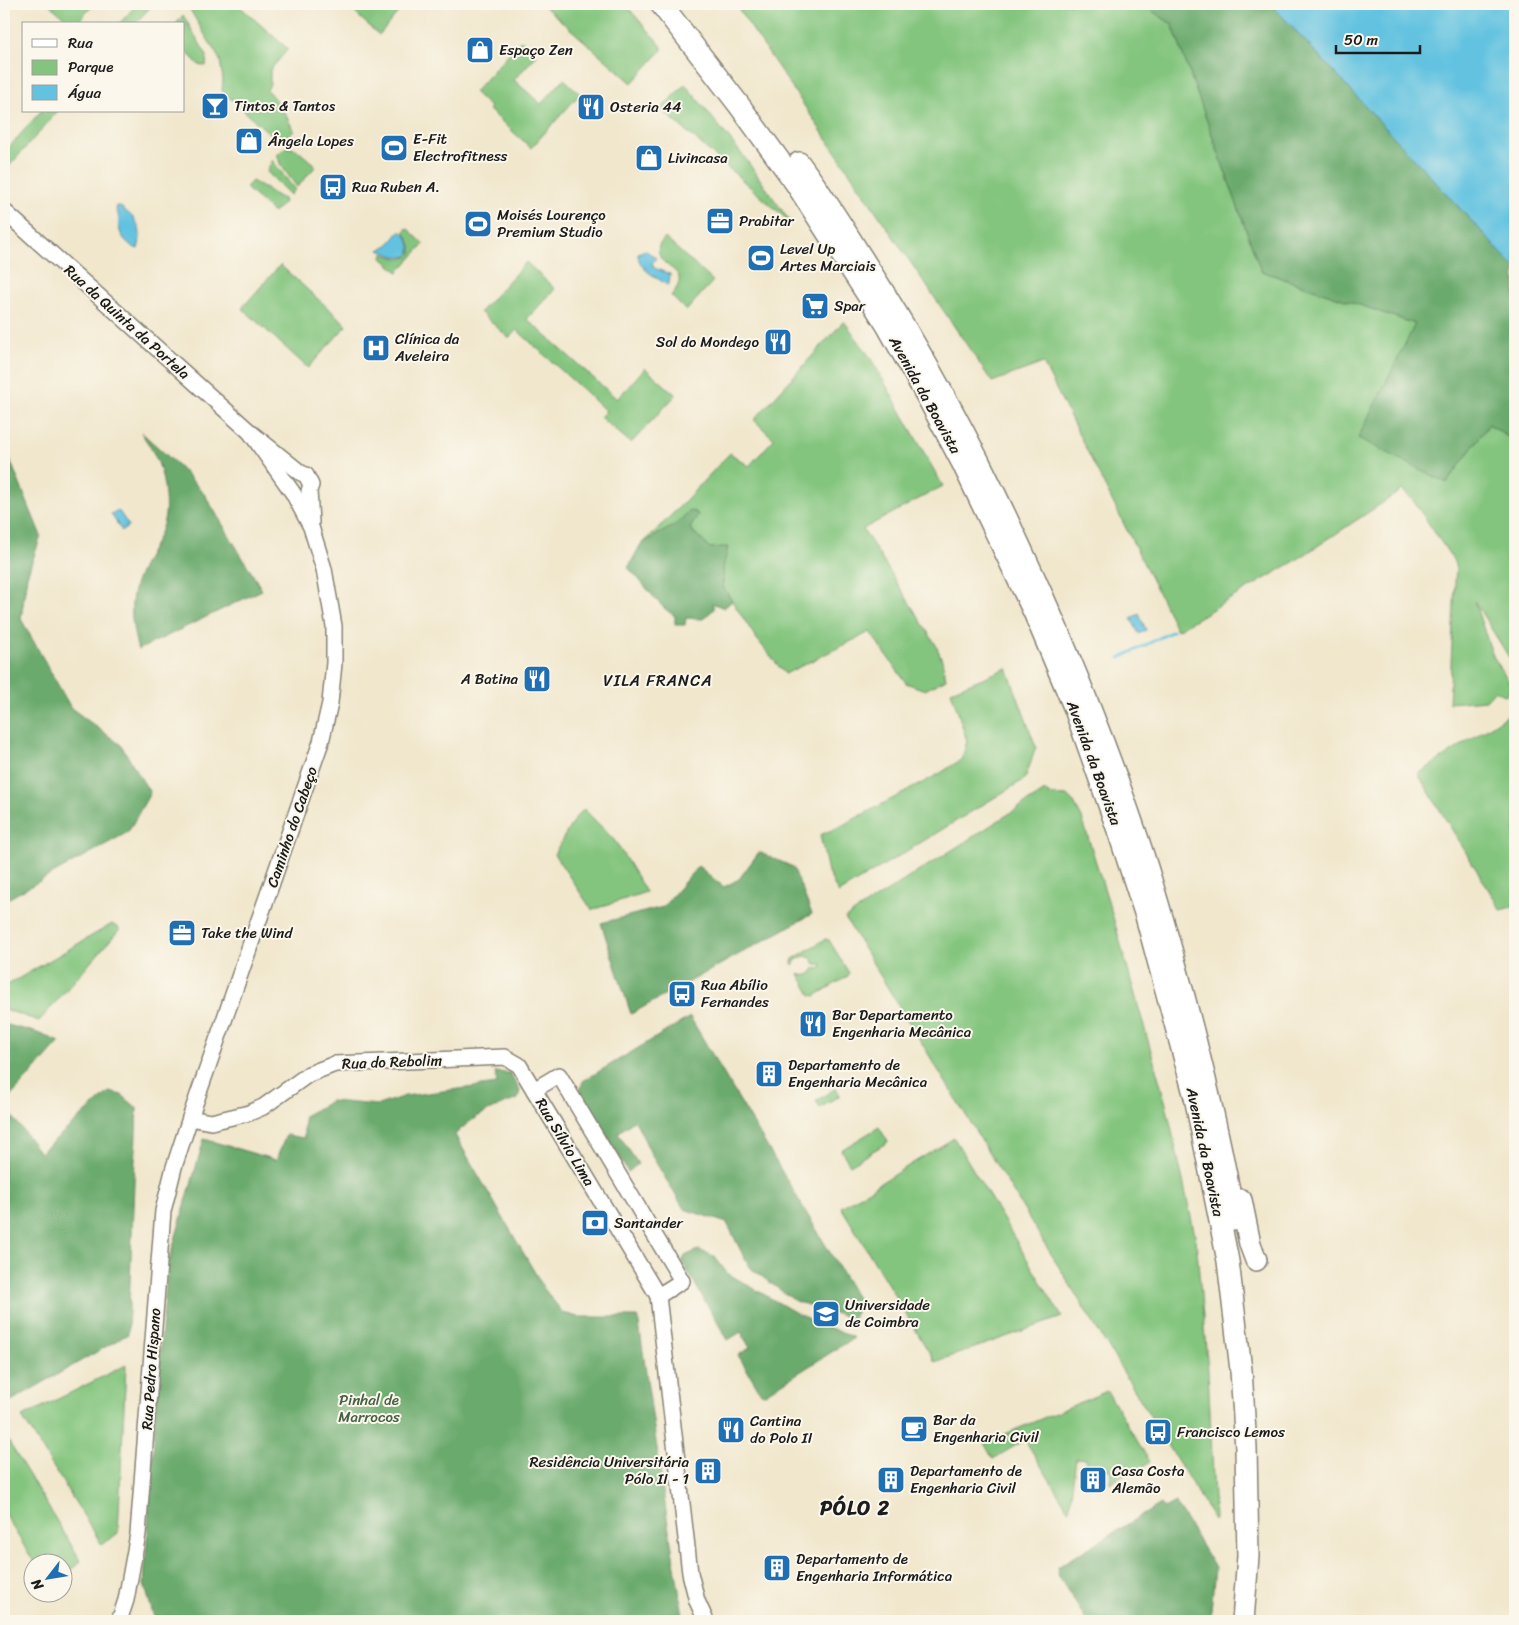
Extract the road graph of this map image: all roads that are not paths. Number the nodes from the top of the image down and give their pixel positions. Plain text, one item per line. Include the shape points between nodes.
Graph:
1 (653, 4) edge
2 (671, 9) edge
3 (4, 211) edge
4 (250, 432) junction
5 (301, 473) junction
6 (291, 490) junction
7 (309, 491) junction
8 (311, 527) junction
9 (534, 1090) junction
10 (190, 1118) junction
11 (1215, 1157) junction
12 (1256, 1260) dead end
13 (1214, 1266) dead end
14 (658, 1296) junction
15 (119, 1621) edge
16 (706, 1621) edge
17 (1243, 1621) edge
18 (1253, 1621) edge

1 - 2 highway, Avenida da Boavista
2 - 11 highway, Avenida da Boavista via 795,182 887,325 962,462 1030,604 1075,709 1119,833
3 - 4 street, Rua da Quinta da Portela
4 - 5 street, Rua da Quinta da Portela
4 - 6 street, Rua da Quinta da Portela
5 - 6 street via 292,476
5 - 7 street via 310,481
6 - 7 street via 300,496
6 - 8 street, Caminho do Cabeço
7 - 8 street, Caminho do Cabeço
8 - 10 street, Caminho do Cabeço via 324,569 334,626 330,703 321,742
9 - 10 street, Rua do Rebolim via 519,1066 505,1057 335,1064 309,1074 263,1107 249,1113 211,1122
9 - 14 street, Rua Sílvio Lima
9 - 14 street, Rua Sílvio Lima via 558,1075 674,1266 682,1281
10 - 15 street, Rua Pedro Hispano via 163,1211 138,1534
11 - 12 highway via 1240,1192
11 - 13 highway via 1206,1183
11 - 17 highway, Avenida da Boavista via 1241,1370 1246,1448 1248,1556
11 - 18 highway, Avenida da Boavista via 1241,1269 1252,1353 1259,1460 1258,1560
14 - 16 street via 690,1573

